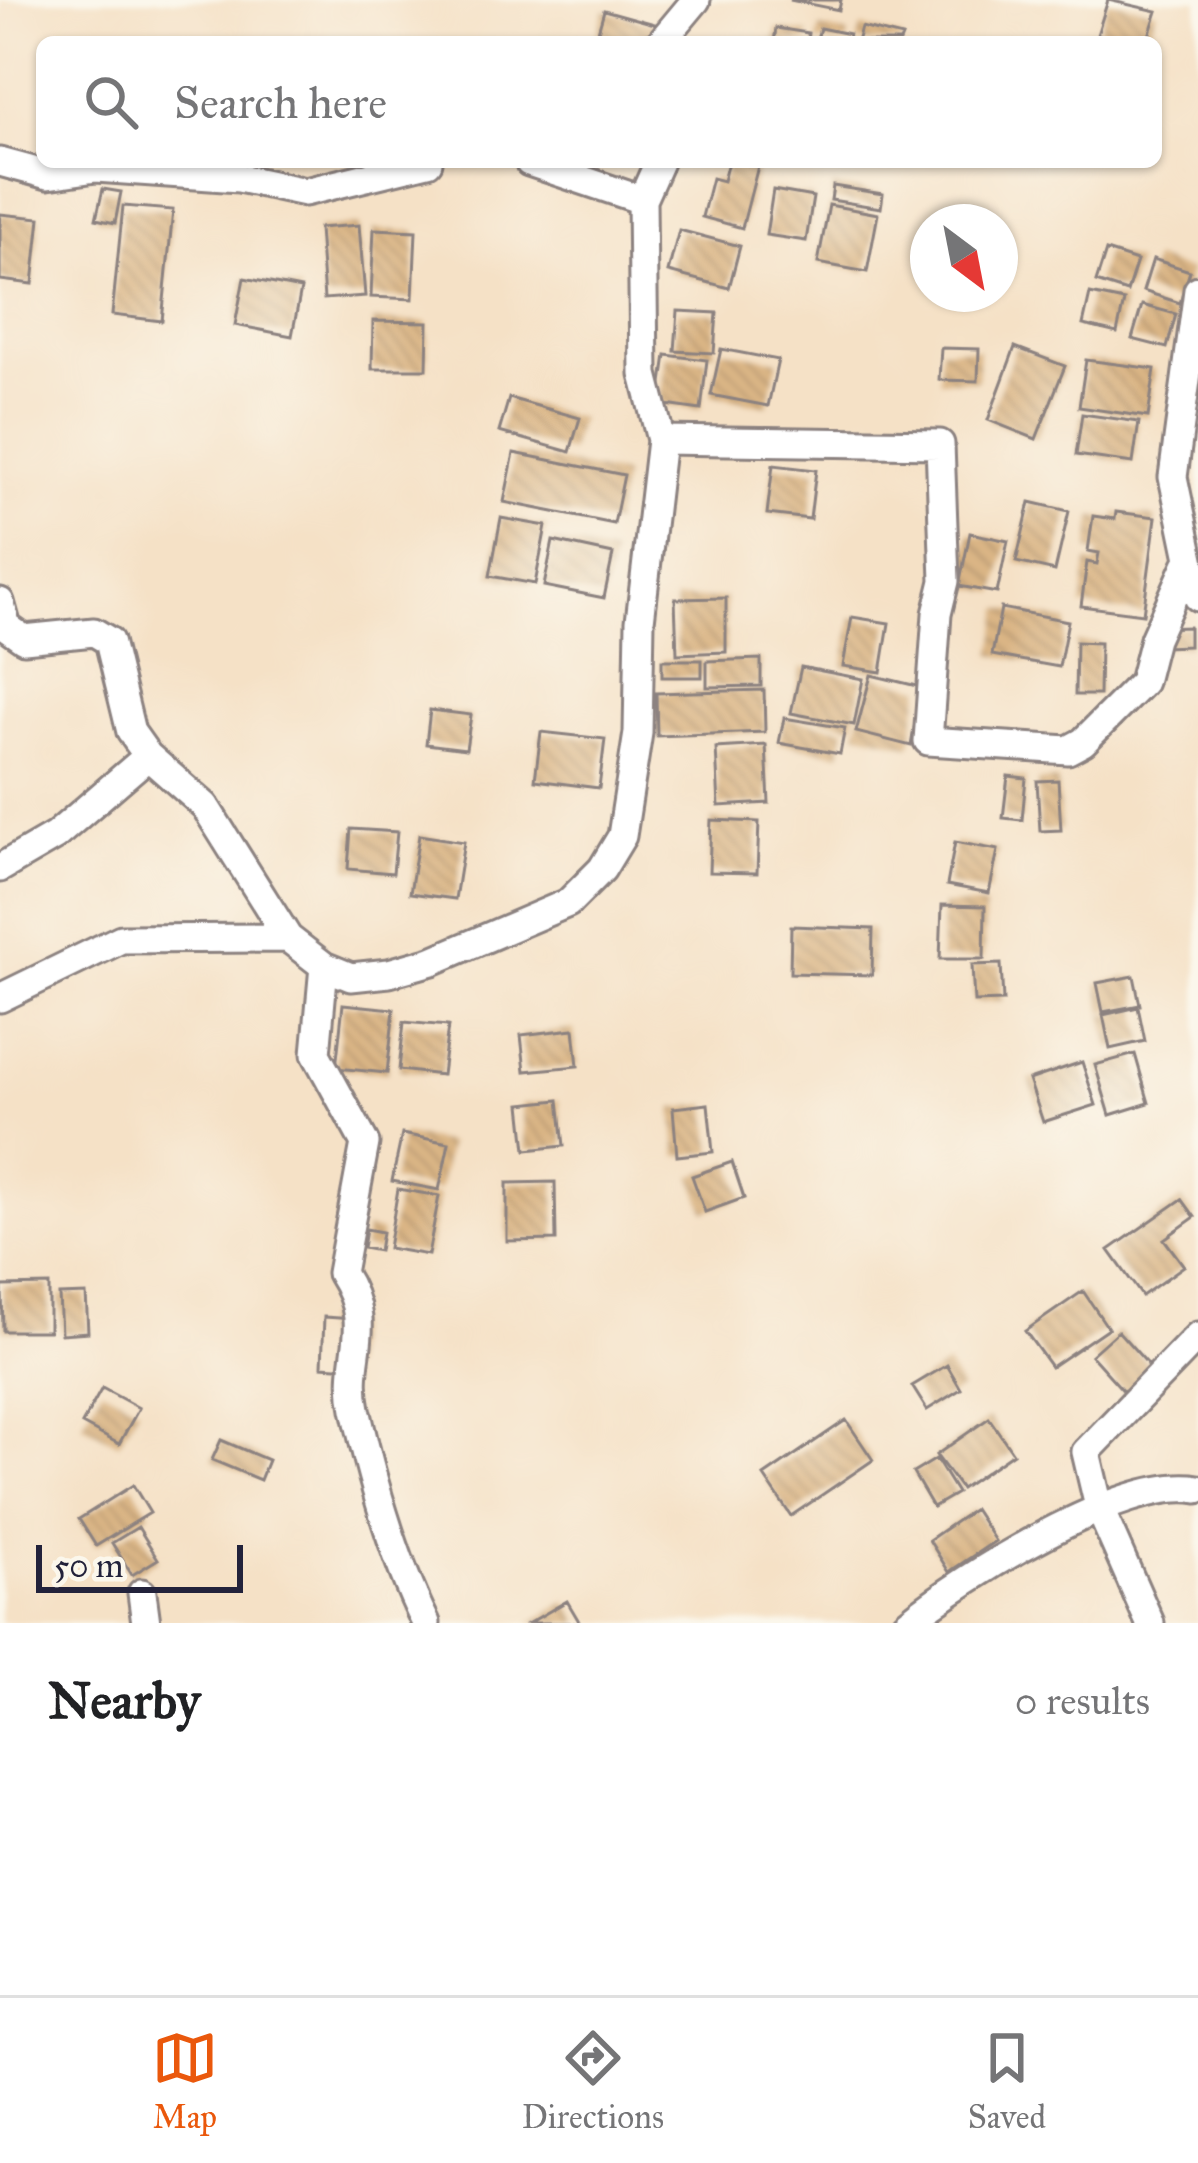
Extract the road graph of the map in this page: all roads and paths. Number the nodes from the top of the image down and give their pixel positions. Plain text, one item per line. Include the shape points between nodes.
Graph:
1 (696, 0) edge
2 (667, 36) edge
3 (0, 161) edge
4 (97, 168) edge
5 (97, 168) edge
6 (403, 168) edge
7 (547, 168) edge
8 (656, 168) edge
9 (642, 200) junction
10 (1198, 290) edge
11 (661, 440) junction
12 (1187, 566) junction
13 (1198, 597) edge
14 (0, 602) edge
15 (148, 756) junction
16 (0, 868) edge
17 (288, 938) junction
18 (324, 966) junction
19 (0, 998) edge
20 (1198, 1336) edge
21 (1198, 1489) edge
22 (1099, 1507) junction
23 (142, 1593) dead end
24 (146, 1623) edge
25 (426, 1623) edge
26 (907, 1623) edge
27 (1150, 1623) edge

1 - 2 street
3 - 5 street via 48,175
4 - 6 street via 239,178 305,192
7 - 9 street
8 - 9 street
9 - 11 street via 644,374
10 - 12 street via 1173,477
11 - 12 street via 940,444 945,580 928,740 1068,750 1083,742 1143,682
11 - 18 street via 640,621 638,733 622,836 602,869 568,903 432,961 351,977
12 - 13 street
14 - 15 street via 7,627 24,639 94,632 109,641 131,732
15 - 16 street via 55,836
15 - 17 street via 205,806
17 - 18 street
17 - 19 street via 121,938
18 - 25 street via 316,1054 365,1142 341,1273 359,1301 354,1403 403,1577
20 - 22 street via 1086,1452
21 - 22 street via 1174,1484
22 - 26 street
22 - 27 street
23 - 24 street

